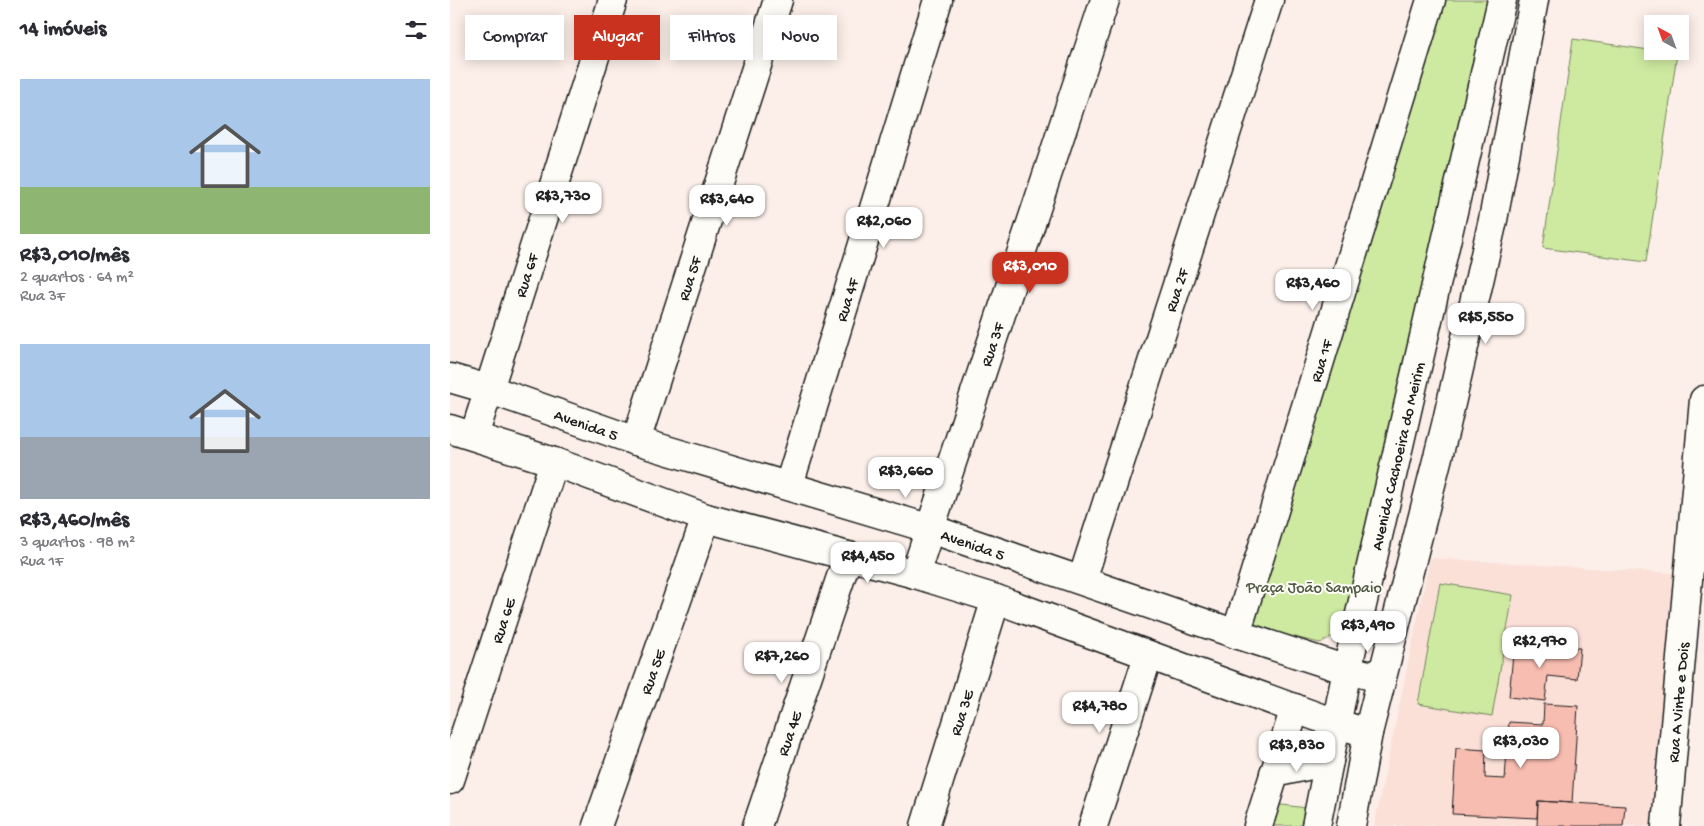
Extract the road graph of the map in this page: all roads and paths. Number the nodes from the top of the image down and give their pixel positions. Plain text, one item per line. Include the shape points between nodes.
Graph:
1 (613, 0) edge
2 (778, 0) edge
3 (938, 0) edge
4 (1105, 0) edge
5 (1269, 0) edge
6 (1431, 0) edge
7 (1502, 0) edge
8 (1534, 0) edge
9 (450, 378) edge
10 (488, 389) junction
11 (1704, 400) edge
12 (462, 433) edge
13 (636, 441) junction
14 (554, 462) junction
15 (788, 485) junction
16 (706, 518) junction
17 (931, 529) junction
18 (848, 556) junction
19 (915, 574) junction
20 (1082, 580) junction
21 (996, 600) junction
22 (1236, 634) junction
23 (1148, 656) junction
24 (1347, 670) junction
25 (1381, 678) junction
26 (1295, 708) junction
27 (1337, 724) junction
28 (1368, 733) junction
29 (1329, 761) junction
30 (1274, 773) junction
31 (450, 780) edge
32 (597, 826) edge
33 (757, 826) edge
34 (924, 826) edge
35 (1093, 826) edge
36 (1258, 826) edge
37 (1316, 826) edge
38 (1351, 826) edge
39 (1666, 826) edge

1 - 10 street, Rua 6F
2 - 13 street, Rua 5F
3 - 15 street, Rua 4F
4 - 17 street, Rua 3F
5 - 20 street, Rua 2F
6 - 22 street, Rua 1F
7 - 24 street, Avenida Cachoeira do Meirim
8 - 25 street via 1493,220 1446,425
9 - 10 street, Avenida 5
10 - 12 street, Rua 6F
10 - 13 street, Avenida 5
11 - 39 street, Rua A Vinte e Dois
12 - 14 street
13 - 15 street, Avenida 5
14 - 16 street
14 - 31 street, Rua 6E
15 - 17 street, Avenida 5
16 - 18 street
16 - 32 street, Rua 5E
17 - 19 street, Rua 3F
17 - 20 street, Avenida 5
18 - 19 street
18 - 33 street, Rua 4E
19 - 21 street
20 - 22 street, Avenida 5
21 - 23 street
21 - 34 street, Rua 3E
22 - 24 street, Avenida 5
23 - 26 street
23 - 35 street
24 - 25 street, Avenida 5
24 - 27 street, Avenida Cachoeira do Meirim
25 - 28 street
26 - 27 street
26 - 30 street
27 - 28 street
27 - 29 street, Avenida Cachoeira do Meirim
28 - 38 street
29 - 30 street
29 - 37 street, Avenida Cachoeira do Meirim
30 - 36 street

